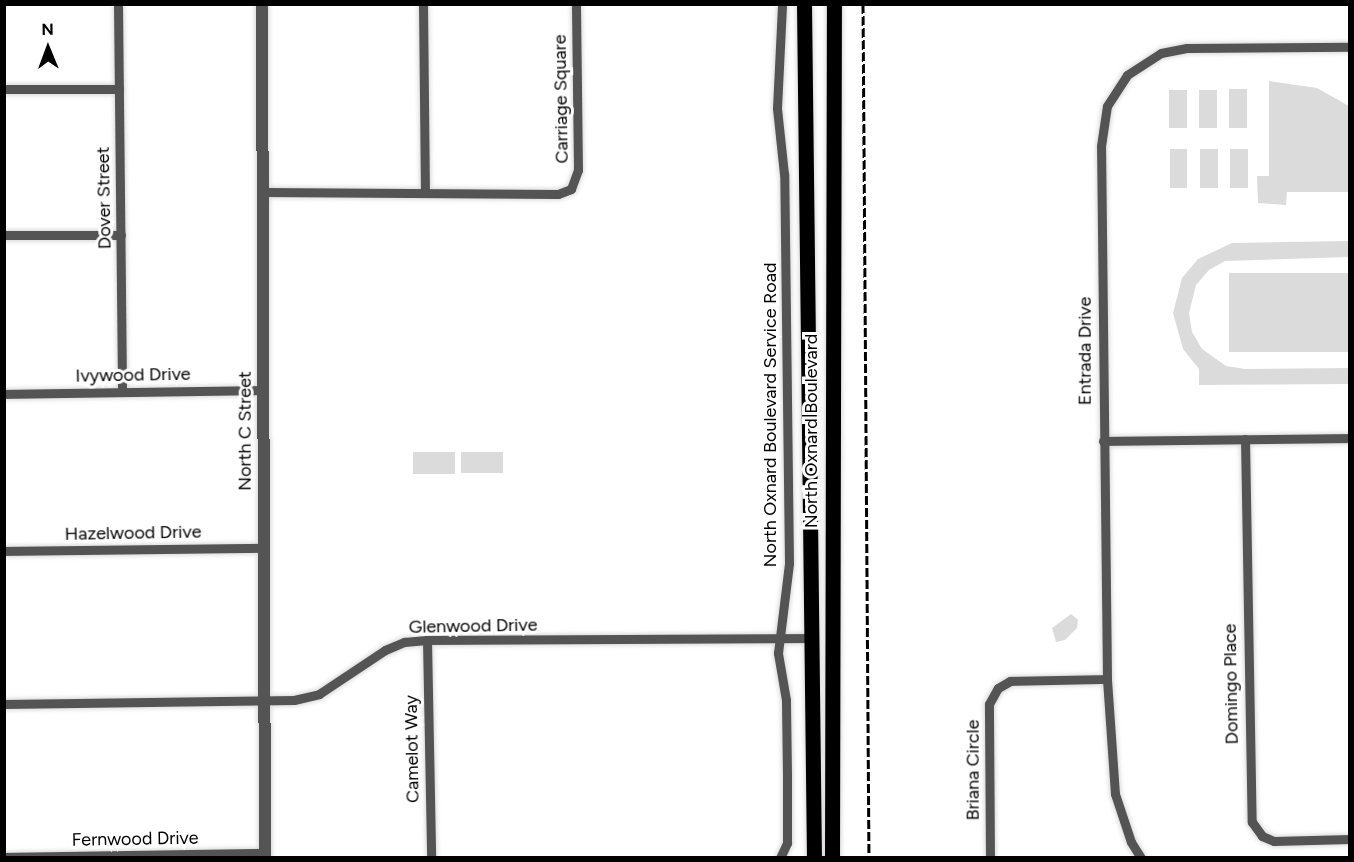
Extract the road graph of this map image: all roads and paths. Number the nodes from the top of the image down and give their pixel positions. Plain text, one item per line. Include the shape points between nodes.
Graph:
1 (118, 4) edge
2 (262, 4) edge
3 (423, 4) edge
4 (576, 4) edge
5 (782, 4) edge
6 (804, 4) edge
7 (834, 4) edge
8 (1350, 47) edge
9 (119, 88) junction
10 (4, 89) edge
11 (805, 95) junction
12 (831, 115) junction
13 (262, 192) junction
14 (425, 193) junction
15 (4, 235) edge
16 (121, 235) junction
17 (262, 390) junction
18 (122, 392) junction
19 (4, 394) edge
20 (1350, 438) edge
21 (1245, 439) junction
22 (1102, 441) junction
23 (263, 548) junction
24 (4, 551) edge
25 (832, 570) junction
26 (813, 638) junction
27 (780, 639) junction
28 (427, 640) junction
29 (833, 672) junction
30 (1107, 679) junction
31 (262, 700) junction
32 (4, 704) edge
33 (1350, 839) edge
34 (265, 856) edge
35 (4, 857) edge
36 (431, 858) edge
37 (780, 858) edge
38 (814, 858) edge
39 (832, 858) edge
40 (990, 858) edge
41 (1141, 858) edge

1 - 9 street, Dover Street
2 - 13 street, North C Street
3 - 14 street
4 - 14 street, Carriage Square via 578,170 573,186 558,194
5 - 27 street, North Oxnard Boulevard Service Road via 777,108 784,174 789,563
6 - 11 main road, North Oxnard Boulevard
7 - 12 main road, North Oxnard Boulevard
8 - 22 street, Entrada Drive via 1187,48 1143,61 1116,89 1107,106 1101,146
9 - 10 street
9 - 16 street, Dover Street
11 - 12 main road
11 - 26 main road, North Oxnard Boulevard
12 - 25 main road, North Oxnard Boulevard
13 - 14 street, Carriage Square
13 - 17 street, North C Street
15 - 16 street
16 - 18 street, Dover Street
17 - 18 street, Ivywood Drive
17 - 23 street, North C Street
18 - 19 street, Ivywood Drive
20 - 21 street
21 - 22 street
21 - 33 street, Domingo Place via 1252,822 1262,836 1274,841
22 - 30 street, Entrada Drive
23 - 24 street, Hazelwood Drive
23 - 31 street, North C Street
25 - 26 main road via 820,582 822,617
25 - 29 main road, North Oxnard Boulevard
26 - 27 street, Glenwood Drive
26 - 29 main road via 822,662
26 - 38 main road, North Oxnard Boulevard
27 - 28 street, Glenwood Drive
27 - 37 street, North Oxnard Boulevard Service Road via 778,665 787,723 787,843
28 - 31 street, Glenwood Drive via 404,642 385,650 319,694 294,700
28 - 36 street, Camelot Way
29 - 39 main road, North Oxnard Boulevard
30 - 40 street, Briana Circle via 1010,681 998,688 989,704
30 - 41 street, Entrada Drive via 1115,795
31 - 32 street, Glenwood Drive
31 - 34 street, North C Street
34 - 35 street, Fernwood Drive

